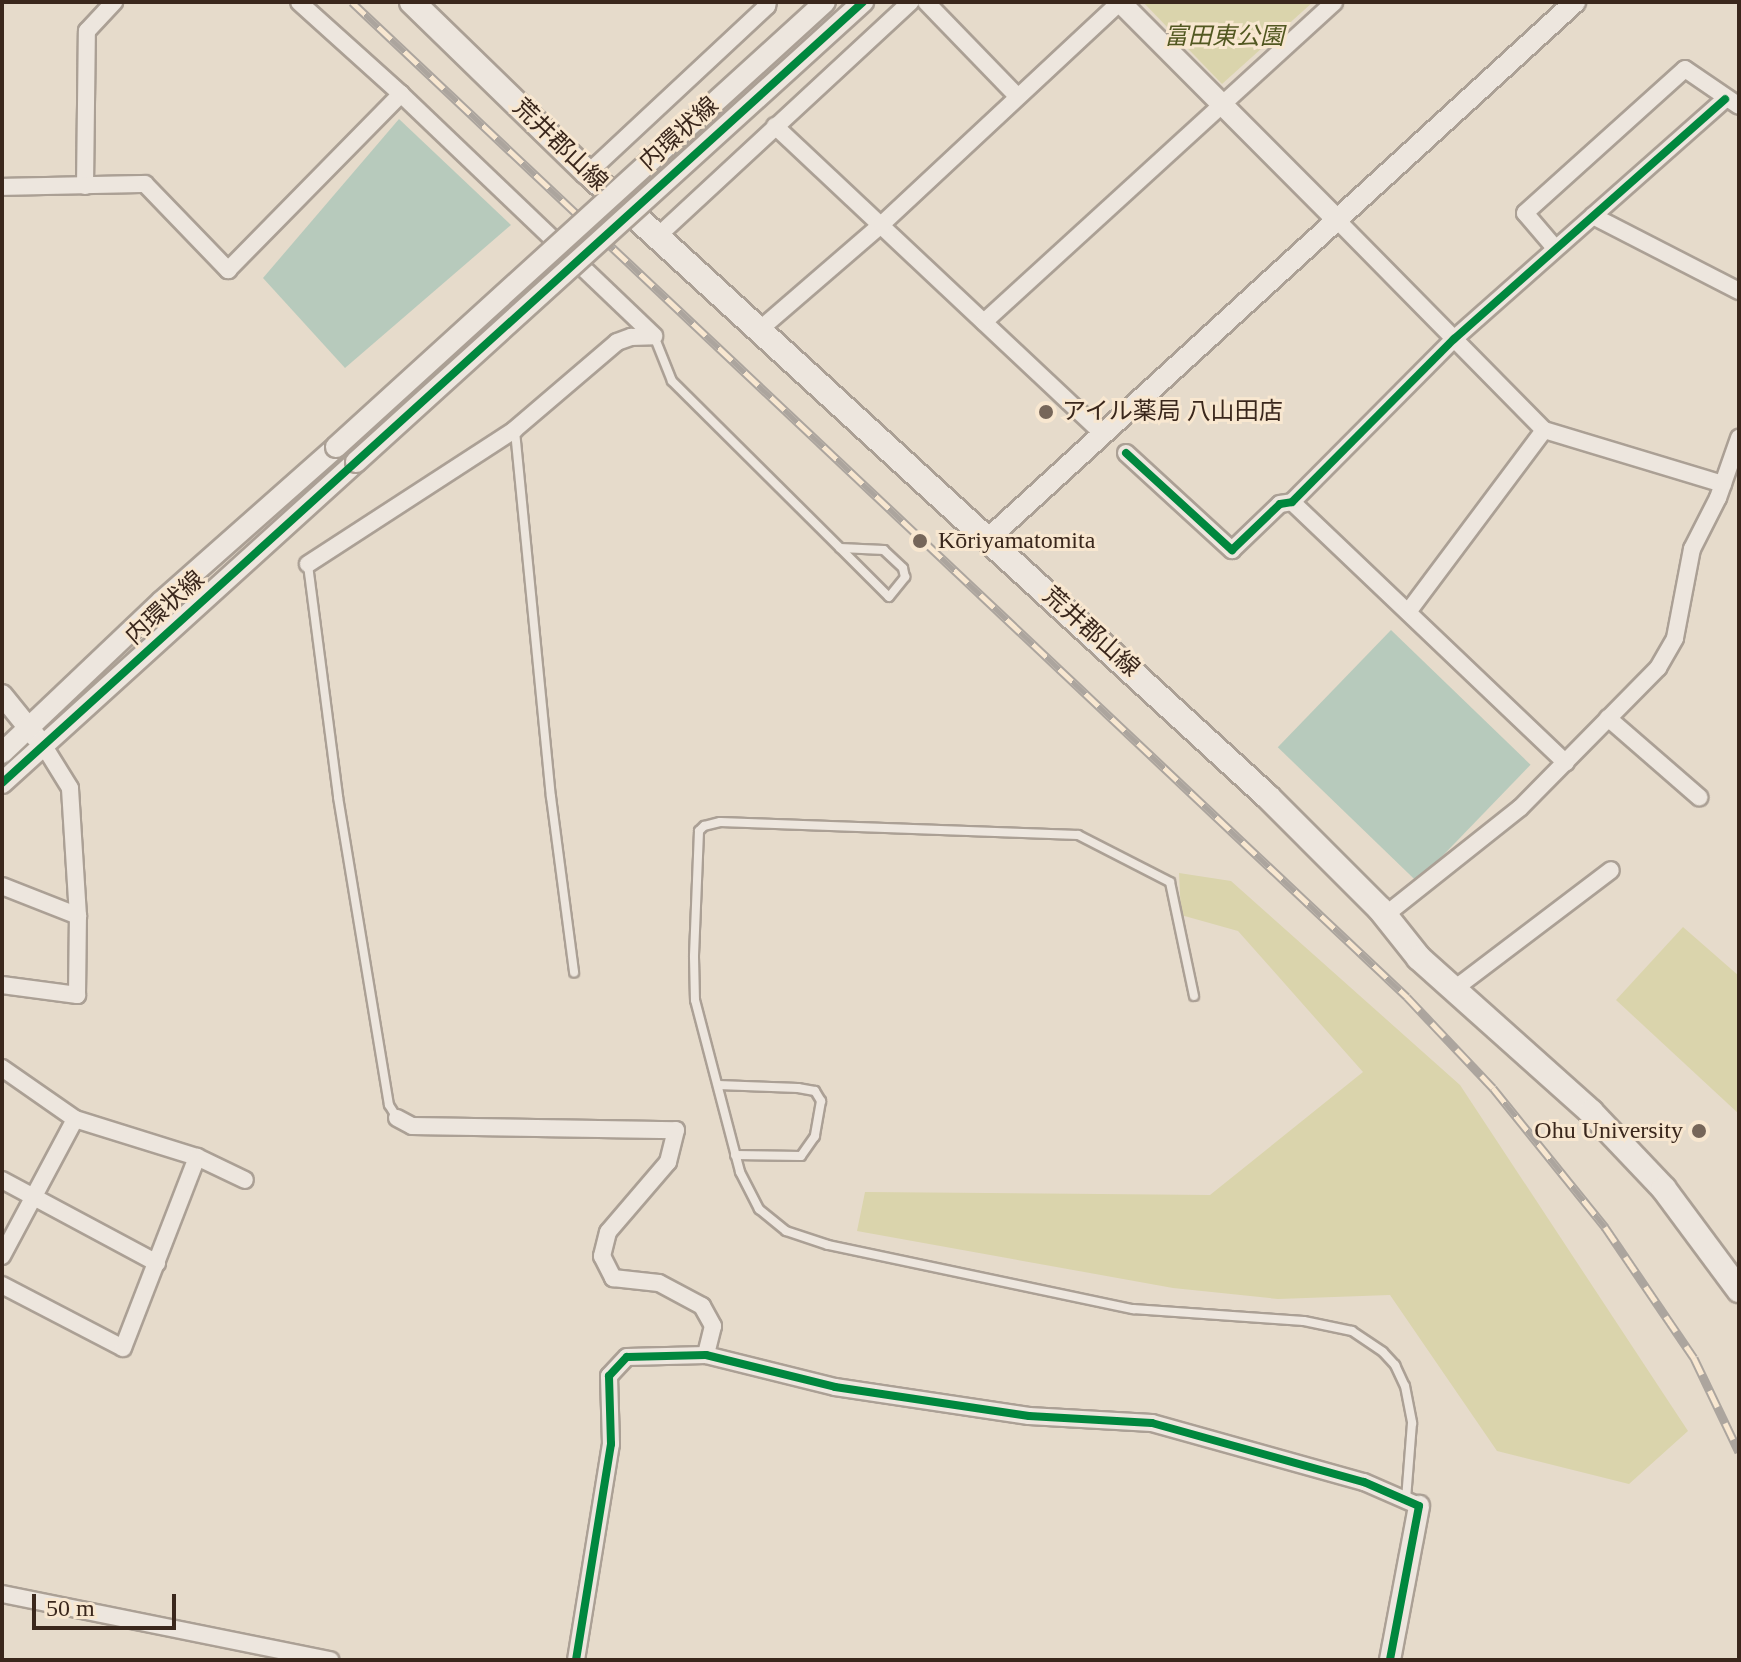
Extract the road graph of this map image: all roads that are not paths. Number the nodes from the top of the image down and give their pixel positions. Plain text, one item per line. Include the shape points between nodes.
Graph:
1 (114, 2) edge
2 (299, 2) edge
3 (412, 2) edge
4 (768, 2) edge
5 (825, 2) edge
6 (863, 2) edge
7 (911, 2) edge
8 (926, 2) edge
9 (1120, 2) edge
10 (1334, 2) edge
11 (1575, 2) edge
12 (401, 94) junction
13 (1017, 96) junction
14 (1732, 103) edge
15 (1221, 105) junction
16 (775, 126) junction
17 (588, 173) junction
18 (85, 186) junction
19 (2, 187) edge
20 (1593, 216) junction
21 (1337, 220) junction
22 (882, 224) junction
23 (659, 235) junction
24 (1555, 248) junction
25 (1739, 291) edge
26 (984, 322) junction
27 (758, 331) junction
28 (654, 336) junction
29 (1454, 339) junction
30 (514, 430) junction
31 (1544, 430) junction
32 (1104, 435) junction
33 (1739, 438) edge
34 (1126, 453) dead end
35 (1735, 466) edge
36 (1723, 484) junction
37 (1292, 502) junction
38 (988, 539) junction
39 (840, 548) junction
40 (308, 564) joint
41 (1408, 612) junction
42 (2, 695) edge
43 (1608, 718) junction
44 (28, 728) junction
45 (44, 746) junction
46 (2, 753) edge
47 (1566, 763) junction
48 (2, 783) edge
49 (1699, 797) dead end
50 (1611, 870) dead end
51 (2, 886) edge
52 (78, 916) junction
53 (1384, 916) junction
54 (574, 972) dead end
55 (2, 985) edge
56 (1453, 990) junction
57 (1194, 996) dead end
58 (2, 1068) edge
59 (718, 1085) junction
60 (397, 1118) joint
61 (75, 1119) junction
62 (735, 1155) junction
63 (197, 1157) junction
64 (2, 1180) edge
65 (245, 1180) dead end
66 (33, 1198) junction
67 (2, 1256) edge
68 (157, 1263) junction
69 (2, 1285) edge
70 (1739, 1290) edge
71 (706, 1355) junction
72 (1413, 1504) junction
73 (2, 1594) edge
74 (330, 1660) edge
75 (576, 1660) edge
76 (1390, 1660) edge

1 - 18 street via 87,31
2 - 12 street
3 - 17 main road, 荒井郡山線
4 - 17 street
5 - 44 street, 内環状線, bridge
6 - 45 street, 内環状線, bridge
7 - 16 street
8 - 13 street
9 - 13 street
9 - 15 street
10 - 15 street
11 - 21 street
12 - 18 street via 228,270 145,184
12 - 28 street
13 - 22 street
14 - 20 street
14 - 24 street via 1685,69 1525,213
15 - 21 street
15 - 26 street
16 - 22 street
16 - 23 street
17 - 23 main road, 荒井郡山線
18 - 19 street
20 - 24 street
20 - 25 street
21 - 29 street
21 - 32 street
22 - 26 street
22 - 27 street
23 - 27 main road, 荒井郡山線
24 - 29 street
26 - 32 street
27 - 38 main road, 荒井郡山線
28 - 30 street via 617,342
28 - 39 lane via 672,381
29 - 31 street
29 - 37 street
30 - 40 street
30 - 54 lane
31 - 36 street
31 - 41 street
32 - 38 street
33 - 35 street
34 - 37 street via 1232,550 1280,504
35 - 36 street
36 - 43 street via 1692,549 1680,620 1668,653
37 - 41 street
38 - 53 main road, 荒井郡山線 via 1268,797
39 - 39 lane via 884,550 905,577 889,597
40 - 60 lane via 338,797 389,1105
41 - 47 street
42 - 44 street
43 - 47 street
43 - 49 street
44 - 45 street
44 - 46 street, 内環状線
45 - 48 street, 内環状線
45 - 52 street via 70,788
47 - 53 street via 1520,808
50 - 56 street
51 - 52 street
52 - 55 street via 77,995
53 - 56 main road, 荒井郡山線
56 - 70 main road, 荒井郡山線 via 1591,1112 1664,1189
57 - 59 lane via 1170,882 1078,835 715,823 699,831 697,844 694,984
58 - 61 street
59 - 62 lane
59 - 62 lane via 798,1088 815,1091 821,1101 815,1136 801,1156
60 - 71 street via 412,1126 676,1130 668,1162 608,1232 602,1256 613,1278 659,1283 702,1306 713,1326
61 - 63 street
61 - 66 street
62 - 72 lane via 759,1209 803,1238 1133,1309 1304,1321 1352,1331 1389,1359 1405,1386 1412,1423
63 - 65 street
63 - 68 street
64 - 66 street
66 - 67 street
66 - 68 street
68 - 69 street via 123,1348
71 - 72 street via 835,1387 1029,1416 1152,1423 1364,1482
71 - 75 street via 627,1357 609,1376 611,1444
72 - 76 street
73 - 74 street

